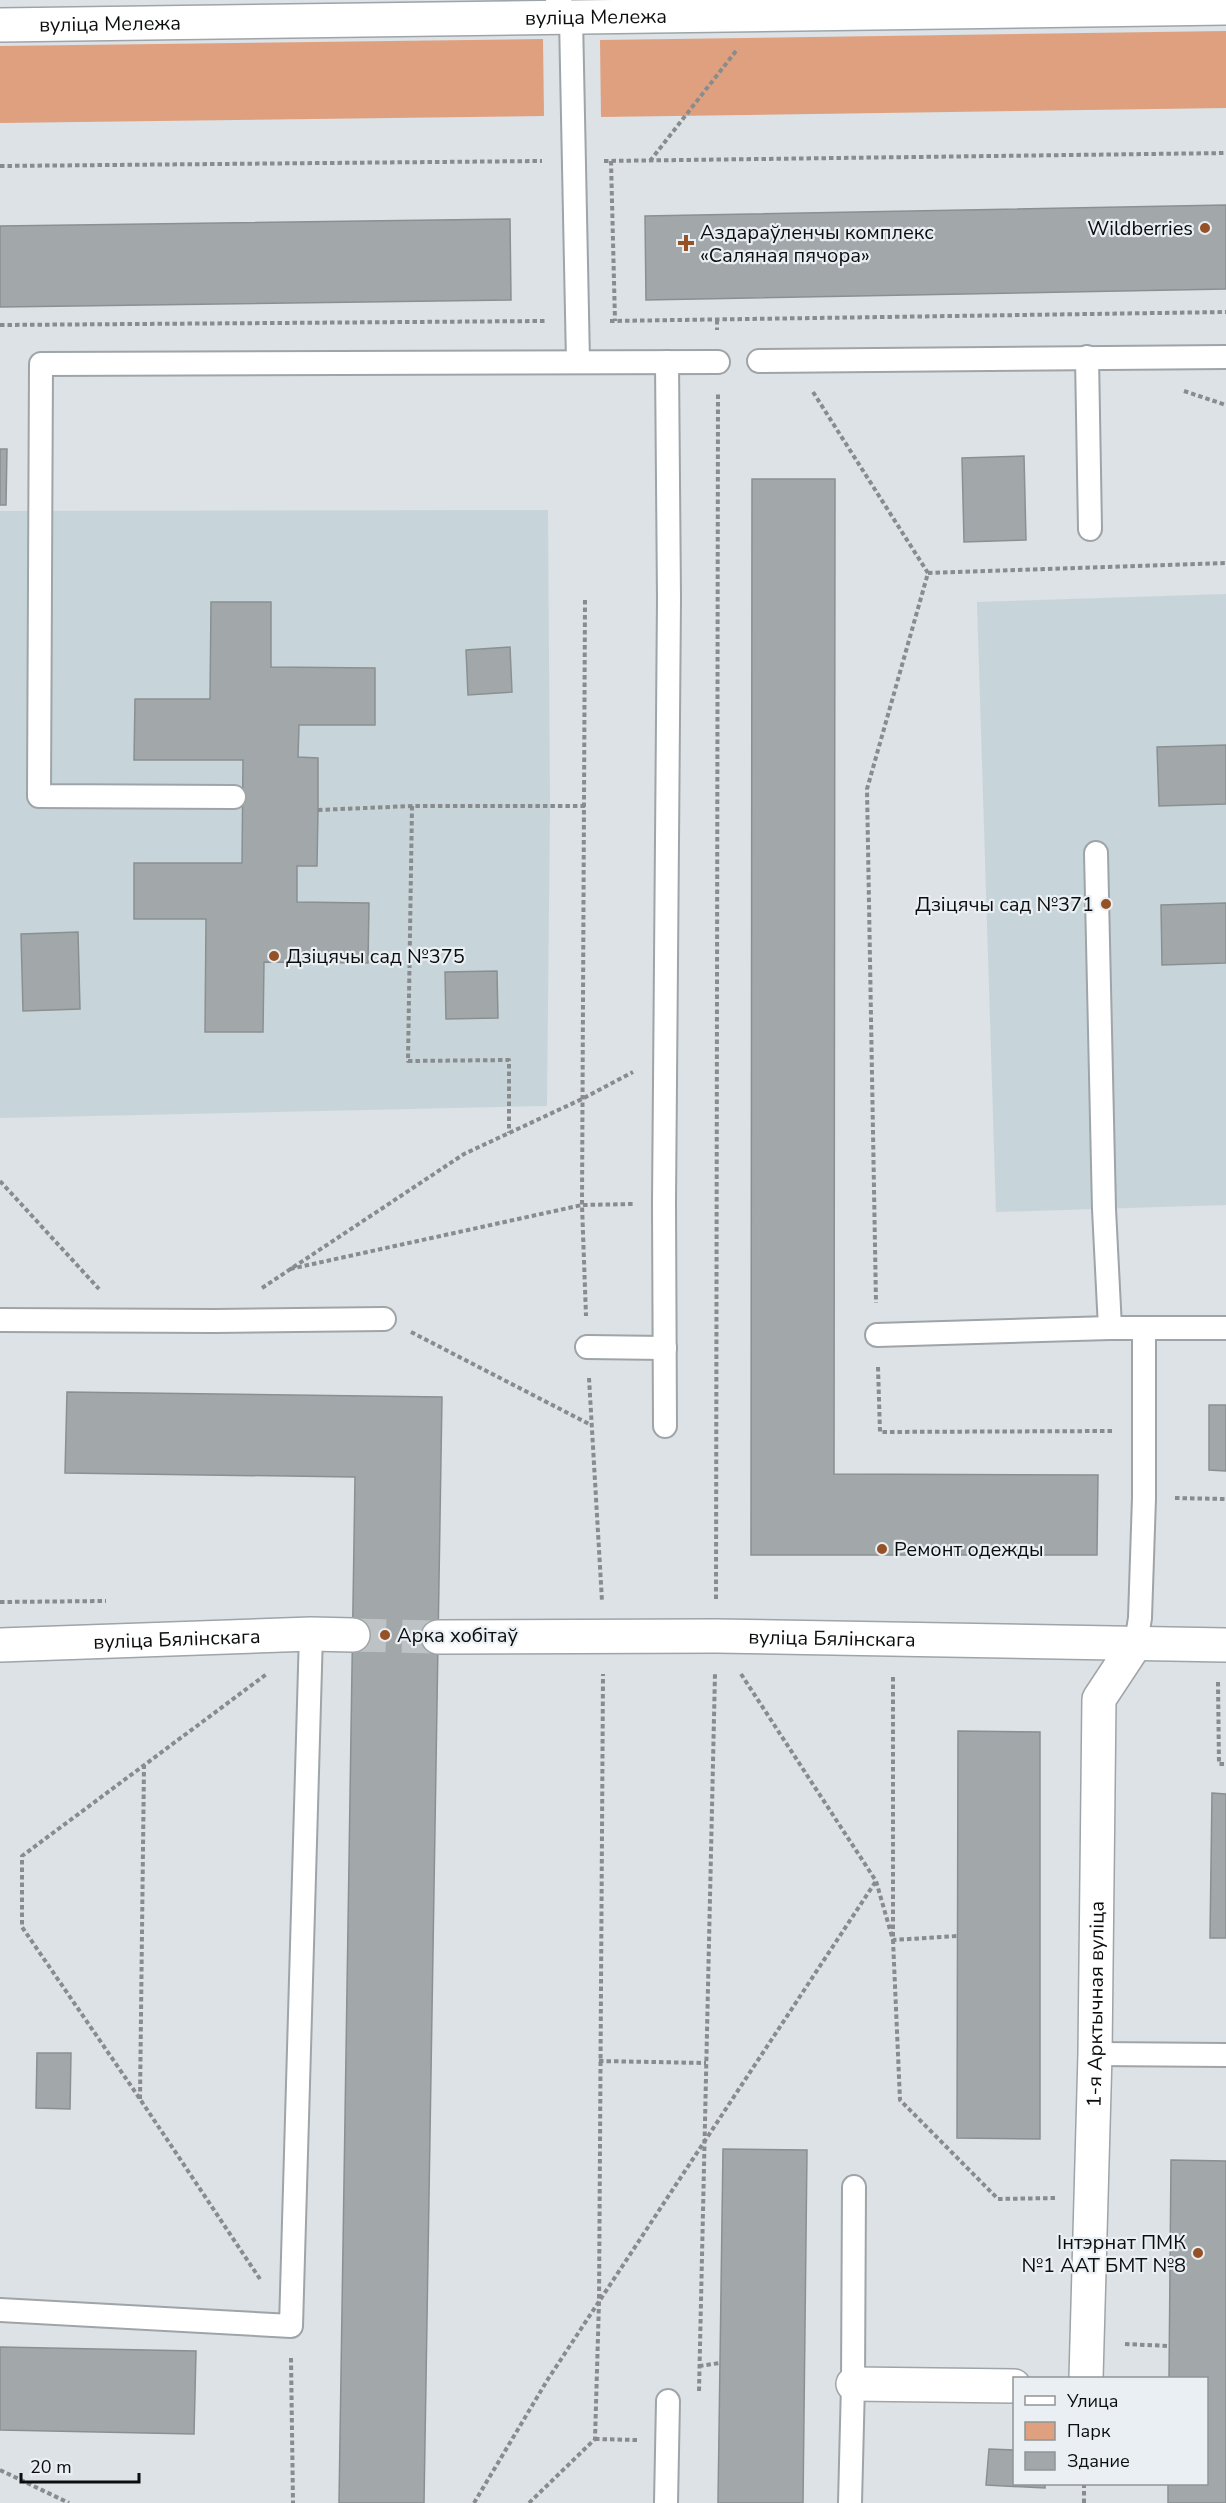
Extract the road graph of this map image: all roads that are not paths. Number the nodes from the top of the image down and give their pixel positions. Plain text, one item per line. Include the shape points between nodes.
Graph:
1 (809, 8) edge
2 (1226, 8) edge
3 (564, 9) edge
4 (294, 11) edge
5 (0, 25) edge
6 (1087, 357) junction
7 (1226, 357) edge
8 (759, 361) dead end
9 (578, 362) junction
10 (667, 362) junction
11 (718, 362) road end
12 (1090, 529) dead end
13 (234, 797) dead end
14 (1096, 853) dead end
15 (384, 1318) road end
16 (0, 1320) edge
17 (1110, 1328) junction
18 (1144, 1328) junction
19 (1226, 1328) edge
20 (877, 1335) road end
21 (588, 1347) road end
22 (665, 1348) junction
23 (665, 1426) dead end
24 (311, 1634) junction
25 (353, 1635) tunnel mouth
26 (438, 1638) tunnel mouth
27 (1136, 1643) junction
28 (0, 1645) edge
29 (1226, 1645) edge
30 (1095, 2054) junction
31 (1226, 2055) edge
32 (854, 2187) dead end
33 (0, 2310) edge
34 (1086, 2377) edge
35 (854, 2384) junction
36 (1013, 2386) edge
37 (668, 2401) dead end
38 (666, 2503) edge
39 (850, 2503) edge

1 - 2 street, вуліца Мележа
1 - 3 street, вуліца Мележа via 763,16
3 - 4 street, вуліца Мележа
3 - 9 lane via 573,160
4 - 5 street, вуліца Мележа
6 - 7 lane
6 - 8 lane
6 - 12 lane
9 - 10 lane
9 - 13 lane via 41,364 39,796
10 - 11 lane
10 - 22 lane
14 - 17 lane
15 - 16 lane
17 - 18 lane
17 - 20 lane
18 - 19 lane
18 - 27 lane via 1144,1498
21 - 22 lane
22 - 23 lane
24 - 25 street, вуліца Бялінскага
24 - 28 street, вуліца Бялінскага
24 - 33 lane via 291,2326
26 - 27 street, вуліца Бялінскага via 716,1636
27 - 29 street, вуліца Бялінскага
27 - 30 street, 1-я Арктычная вуліца via 1099,1699
30 - 31 lane
30 - 34 street, 1-я Арктычная вуліца
32 - 35 lane
35 - 36 street
35 - 39 lane
37 - 38 lane

